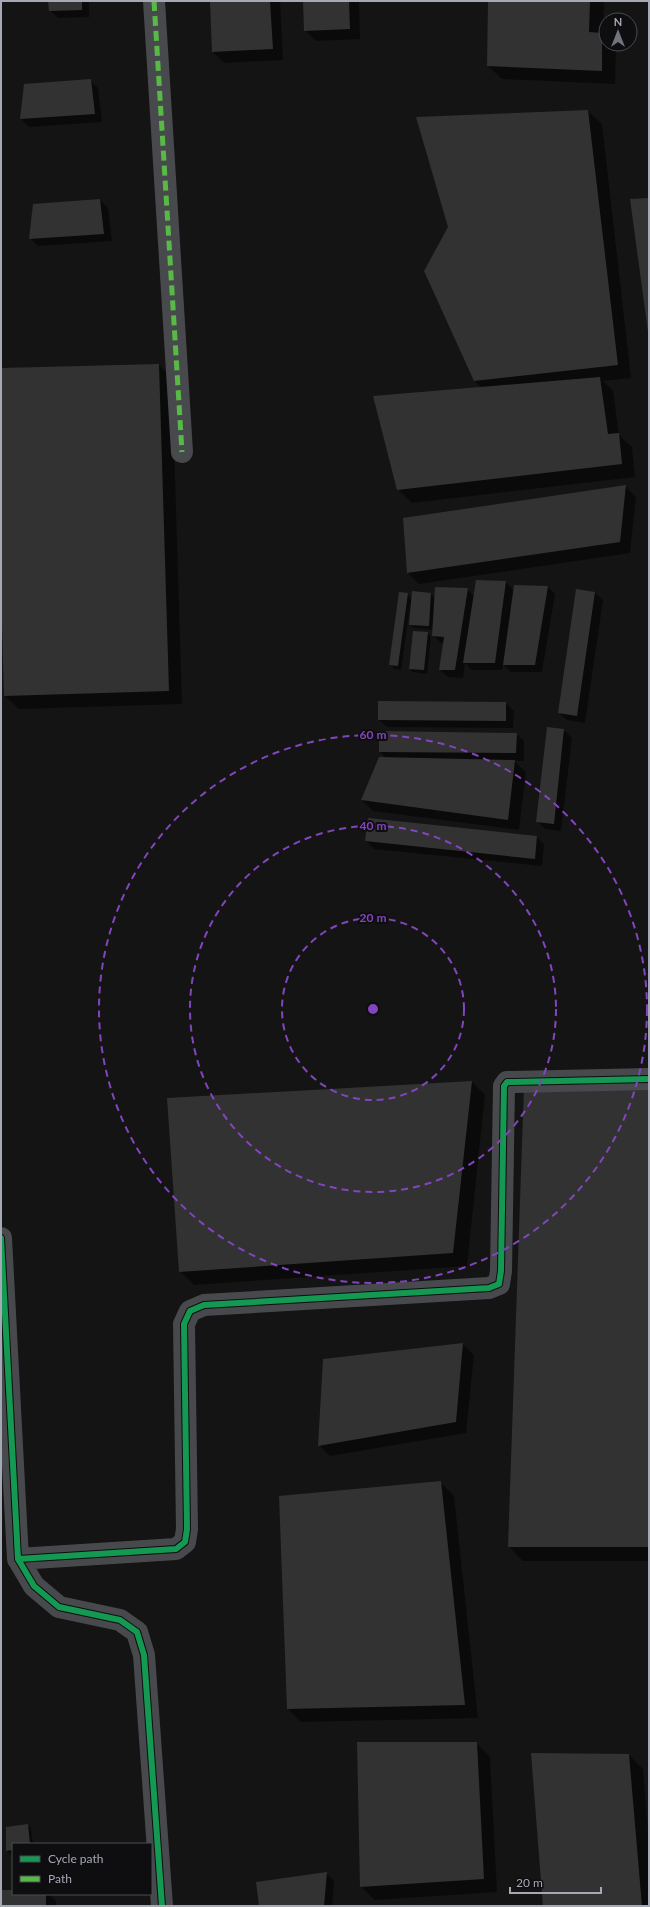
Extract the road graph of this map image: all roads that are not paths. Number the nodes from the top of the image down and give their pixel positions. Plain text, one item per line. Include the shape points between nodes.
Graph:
1 (154, 1) edge
2 (182, 452) dead end
3 (649, 1079) edge
4 (1, 1238) edge
5 (18, 1558) junction
6 (162, 1906) edge

1 - 2 street
3 - 5 street via 507,1082 504,1086 501,1271 498,1284 489,1288 204,1305 190,1311 184,1324 187,1529 185,1542 176,1549
4 - 5 street
5 - 6 street via 34,1586 59,1607 120,1620 137,1632 144,1655

